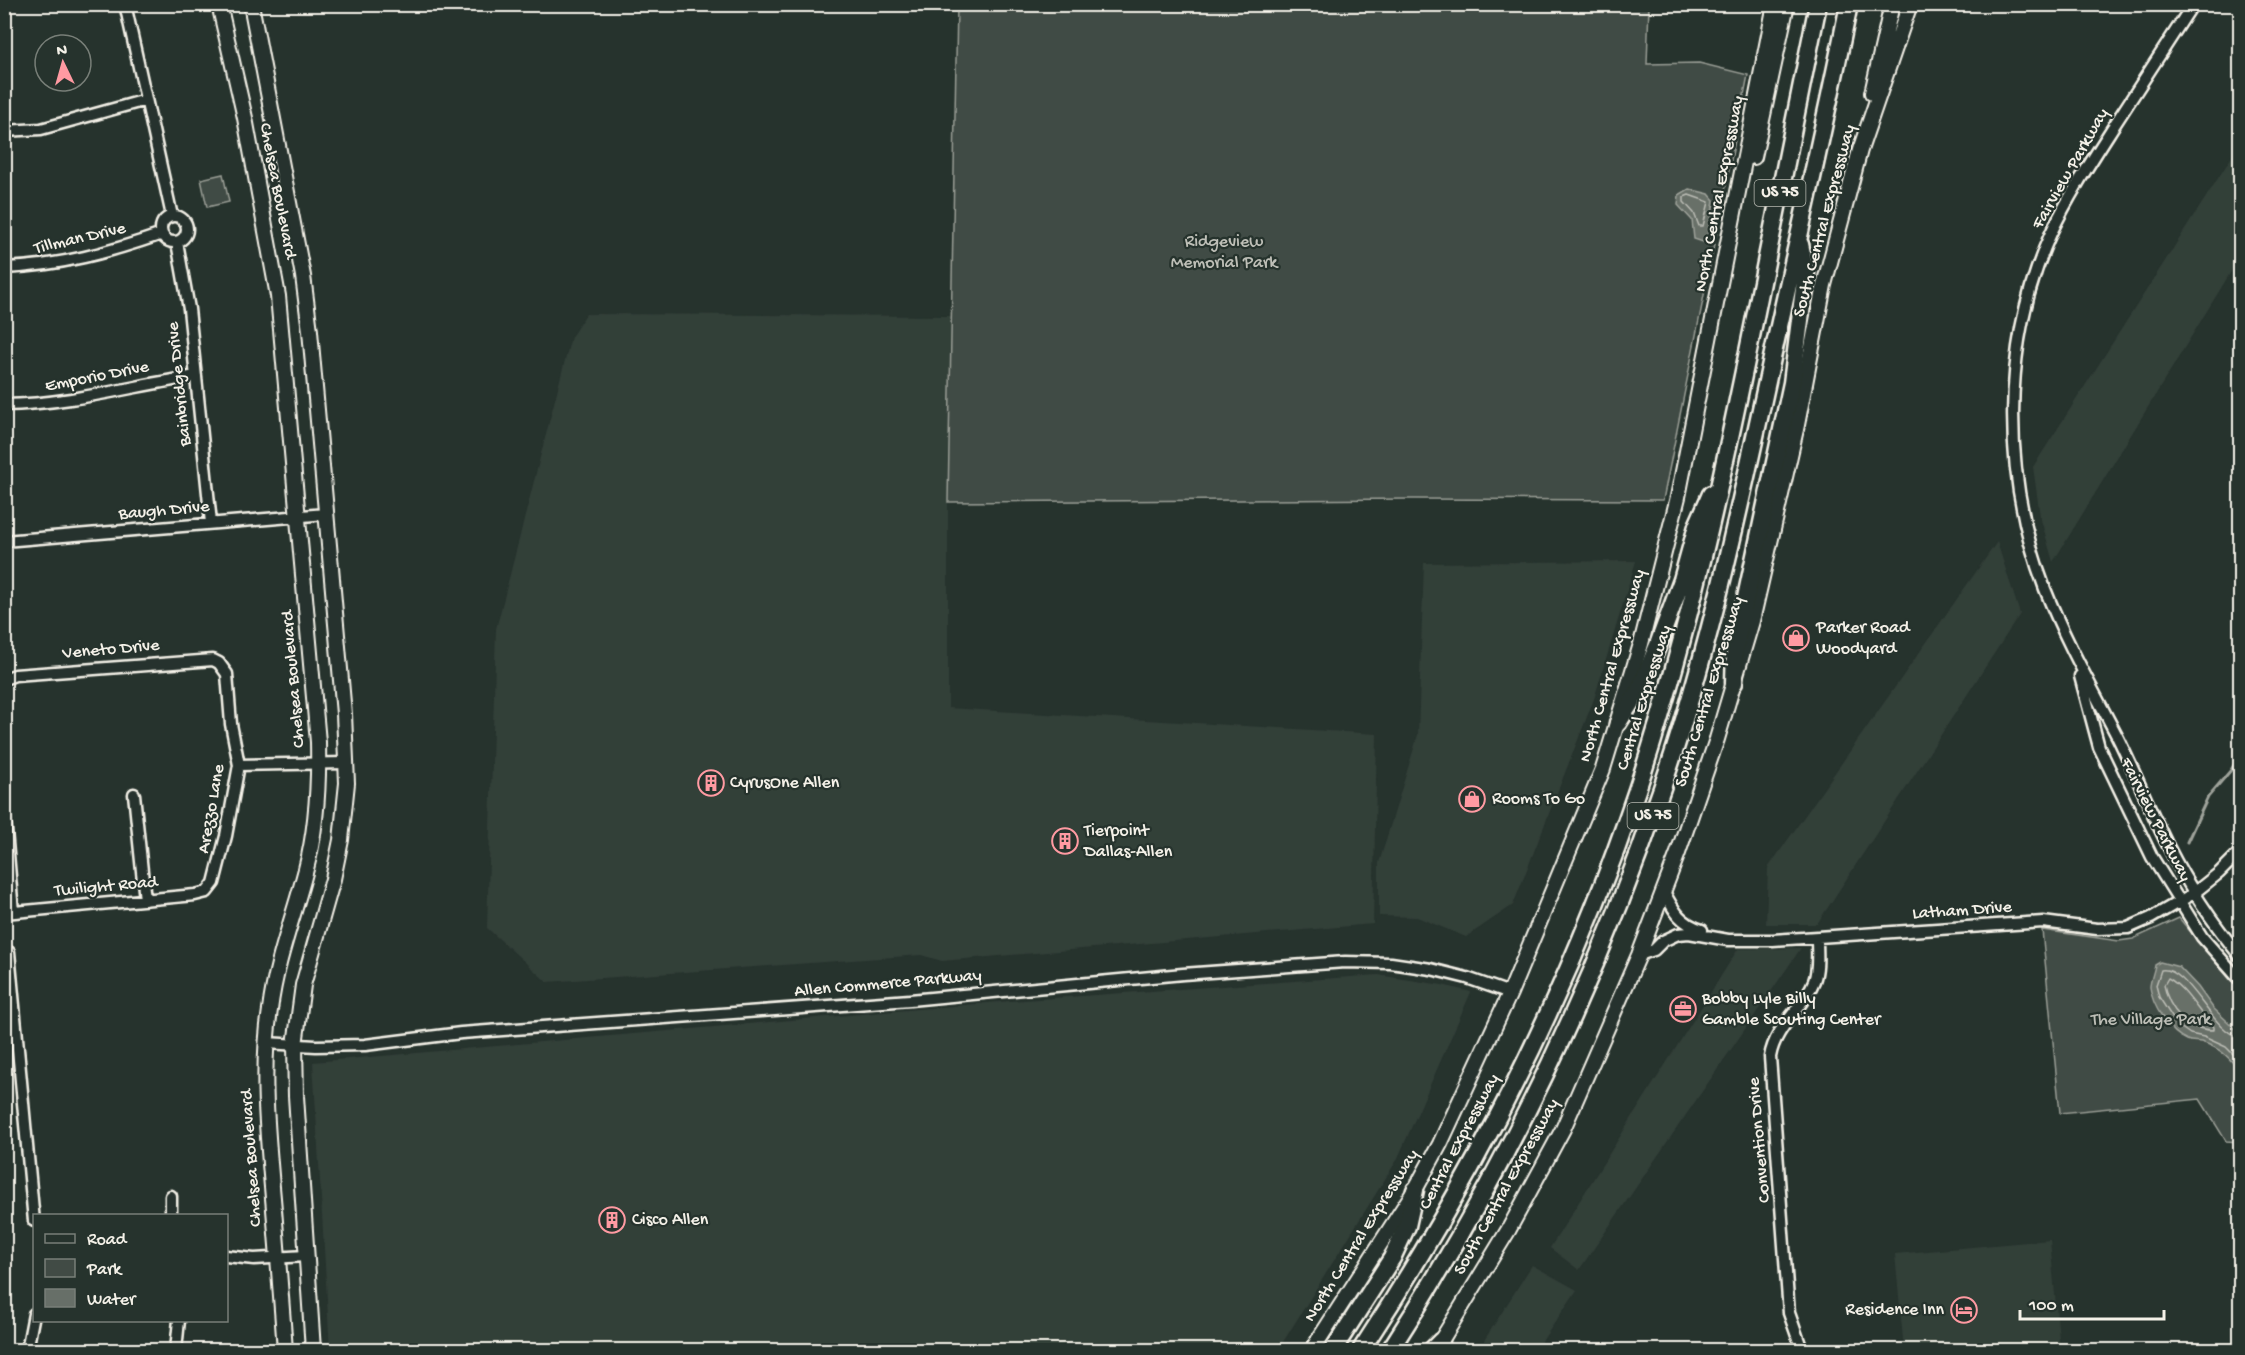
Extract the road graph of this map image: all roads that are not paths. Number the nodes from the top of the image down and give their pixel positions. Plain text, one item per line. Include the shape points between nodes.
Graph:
1 (125, 4) edge
2 (219, 4) edge
3 (251, 4) edge
4 (1774, 4) edge
5 (1787, 4) edge
6 (1818, 4) edge
7 (1849, 4) edge
8 (1892, 4) edge
9 (1910, 4) edge
10 (2187, 4) edge
11 (2193, 4) edge
12 (2180, 25) junction
13 (147, 100) junction
14 (4, 131) edge
15 (1860, 150) junction
16 (172, 216) junction
17 (1731, 231) junction
18 (162, 234) junction
19 (1798, 237) junction
20 (177, 242) junction
21 (4, 268) edge
22 (196, 376) junction
23 (4, 405) edge
24 (1724, 466) junction
25 (326, 514) junction
26 (298, 516) junction
27 (210, 523) junction
28 (4, 541) edge
29 (2075, 656) junction
30 (219, 663) joint
31 (4, 679) edge
32 (1734, 683) junction
33 (1618, 723) junction
34 (318, 763) junction
35 (346, 763) junction
36 (239, 765) junction
37 (135, 794) dead end
38 (4, 807) edge
39 (2241, 852) edge
40 (209, 890) joint
41 (1664, 892) junction
42 (2194, 892) junction
43 (144, 900) junction
44 (2179, 902) junction
45 (9, 912) edge
46 (1740, 939) junction
47 (1817, 939) junction
48 (9, 952) dead end
49 (1639, 955) junction
50 (2241, 956) edge
51 (2241, 980) edge
52 (1510, 993) junction
53 (266, 1043) junction
54 (295, 1045) junction
55 (1415, 1190) junction
56 (171, 1196) dead end
57 (33, 1214) edge
58 (171, 1214) edge
59 (228, 1256) edge
60 (306, 1256) junction
61 (278, 1258) junction
62 (33, 1319) edge
63 (179, 1322) edge
64 (1436, 1347) edge
65 (27, 1350) edge
66 (176, 1350) edge
67 (285, 1350) edge
68 (313, 1350) edge
69 (1312, 1350) edge
70 (1333, 1350) edge
71 (1361, 1350) edge
72 (1390, 1350) edge
73 (1802, 1350) edge

1 - 13 street, Bainbridge Drive
2 - 26 main road, Chelsea Boulevard via 274,273
3 - 25 main road, Chelsea Boulevard via 303,276
4 - 17 main road, North Central Expressway
5 - 17 main road via 1747,188
6 - 24 highway, Central Expressway / US 75
7 - 19 highway, US 75
8 - 15 main road
9 - 15 main road, South Central Expressway
10 - 12 street, Fairview Parkway
11 - 12 street, Fairview Parkway
12 - 29 street, Fairview Parkway via 2081,178 2054,228 2037,272 2017,353 2013,411 2020,496 2040,574
13 - 14 street via 41,129
13 - 16 street, Bainbridge Drive
15 - 32 main road, South Central Expressway via 1824,285 1763,578
16 - 18 street via 162,224
16 - 20 street, Bainbridge Drive via 184,220 188,228 186,236
17 - 33 main road, North Central Expressway via 1678,497
18 - 20 street via 170,242
18 - 21 street, Tillman Drive via 80,260
19 - 32 highway via 1806,273 1792,383 1735,649
19 - 72 highway, US 75 via 1716,606 1684,719 1639,853 1582,995 1532,1101 1460,1236
20 - 22 street, Bainbridge Drive
22 - 23 street, Emporio Drive via 66,401
22 - 27 street, Bainbridge Drive
24 - 33 highway via 1697,526 1654,654 1639,690
24 - 71 highway, Central Expressway / US 75 via 1694,598 1653,740 1579,942 1468,1172
25 - 26 street, Baugh Drive
25 - 35 main road, Chelsea Boulevard
26 - 27 street, Baugh Drive
26 - 34 main road, Chelsea Boulevard
27 - 28 street, Baugh Drive
29 - 42 street, Fairview Parkway
29 - 44 street, Fairview Parkway via 2100,747 2152,857
30 - 31 street, Veneto Drive via 206,659
30 - 36 street, Arezzo Lane via 227,674
32 - 41 main road, South Central Expressway
33 - 52 main road, North Central Expressway via 1582,823
34 - 35 street
34 - 36 street
34 - 53 main road, Chelsea Boulevard via 312,841 278,965
35 - 54 main road via 343,832 303,985
36 - 40 street, Arezzo Lane via 226,836
37 - 43 street
38 - 45 street
39 - 42 street
40 - 43 street, Twilight Road
41 - 46 street, Latham Drive via 1684,923
41 - 49 main road, South Central Expressway
42 - 44 street, Latham Drive
42 - 50 street, Fairview Parkway
43 - 45 street, Twilight Road
44 - 47 street, Latham Drive via 2128,928 2097,929 2043,921
44 - 51 street, Fairview Parkway via 2202,937
46 - 47 street, Latham Drive
46 - 49 street, Latham Drive via 1678,934
47 - 73 street, Convention Drive via 1813,983 1775,1036 1770,1057 1789,1312
48 - 57 street
49 - 64 main road, South Central Expressway via 1563,1129 1509,1229
52 - 54 street, Allen Commerce Parkway via 1431,969 1377,962 1327,963 910,1000 461,1033 379,1044
52 - 55 main road, North Central Expressway
53 - 54 street, Allen Commerce Parkway
53 - 61 main road, Chelsea Boulevard via 266,1109
54 - 60 main road
55 - 69 main road, North Central Expressway
55 - 70 highway via 1407,1226 1392,1258
56 - 58 street
59 - 61 street
60 - 61 street
60 - 68 main road
61 - 67 main road, Chelsea Boulevard
62 - 65 street
63 - 66 street

